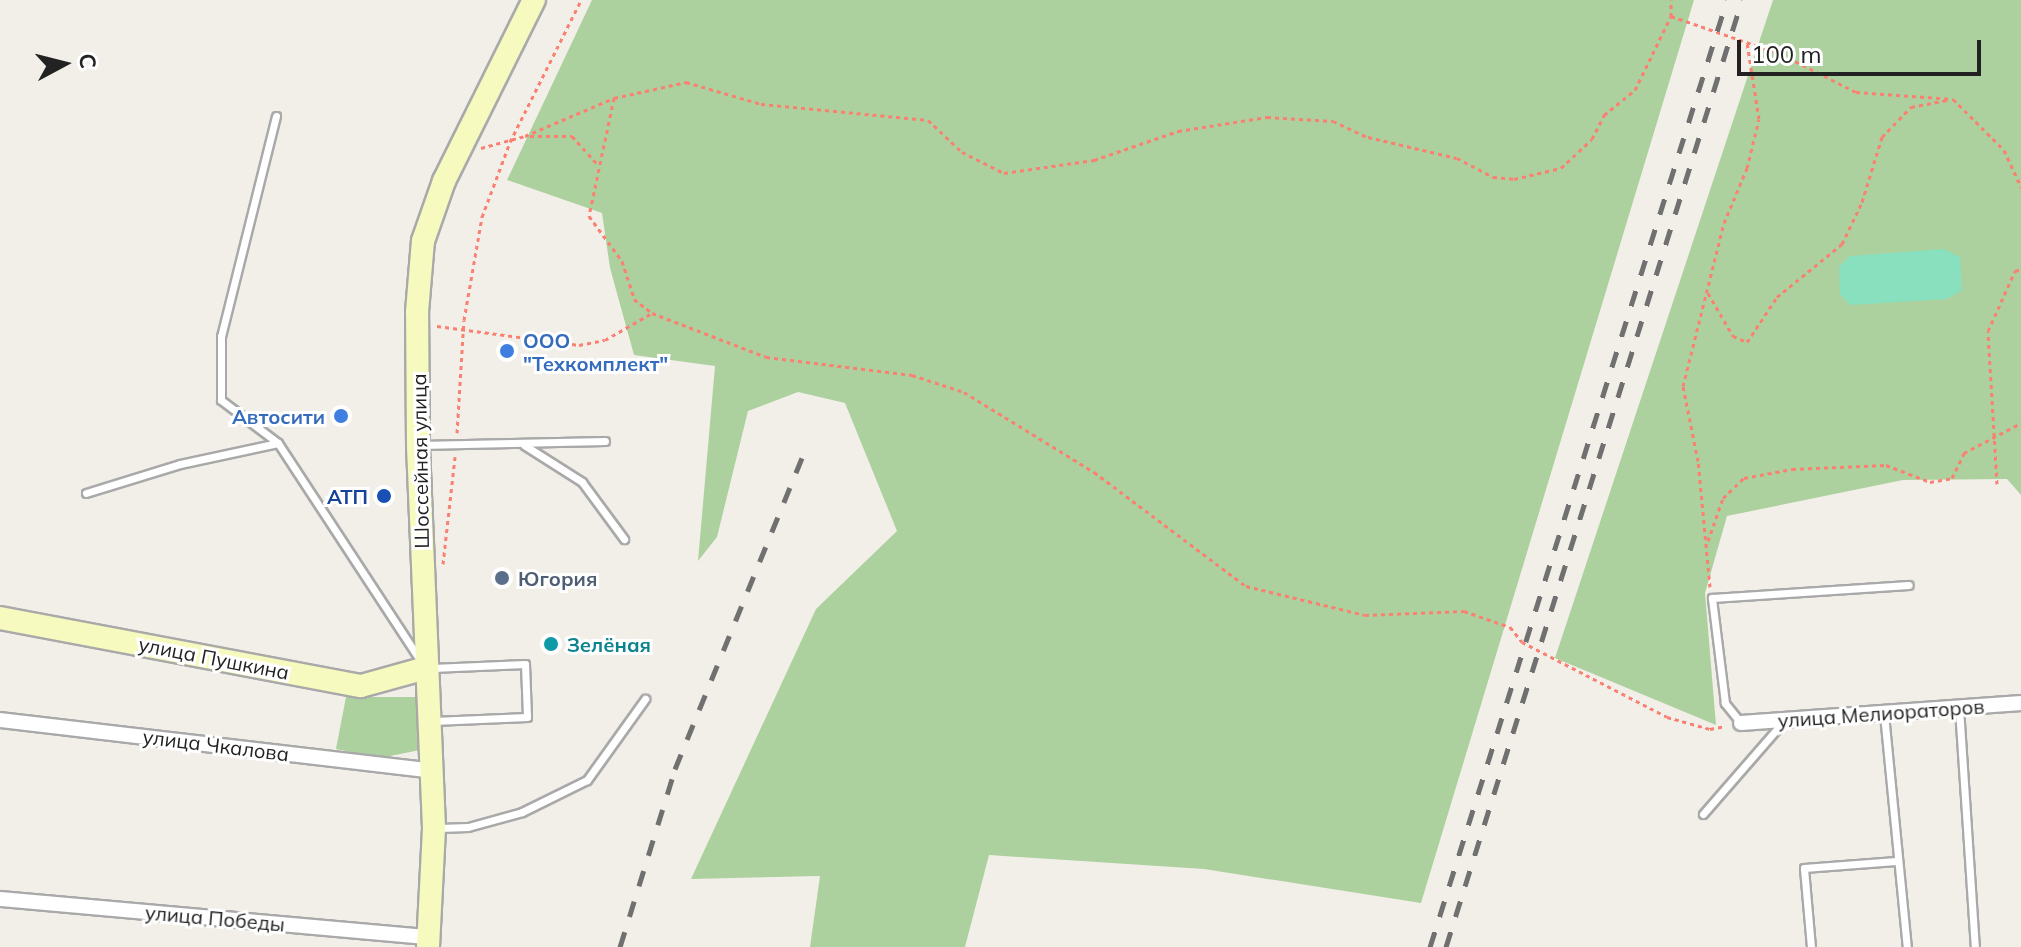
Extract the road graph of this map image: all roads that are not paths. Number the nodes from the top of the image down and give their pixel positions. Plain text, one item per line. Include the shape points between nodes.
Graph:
1 (534, 0) edge
2 (276, 116) dead end
3 (605, 441) dead end
4 (278, 443) junction
5 (522, 444) junction
6 (418, 445) junction
7 (86, 493) dead end
8 (624, 539) dead end
9 (1909, 585) dead end
10 (0, 618) edge
11 (426, 668) junction
12 (645, 699) dead end
13 (2021, 703) edge
14 (1959, 708) junction
15 (1884, 714) junction
16 (0, 720) edge
17 (1785, 720) junction
18 (429, 721) junction
19 (1741, 723) joint
20 (432, 771) junction
21 (1703, 814) dead end
22 (434, 828) junction
23 (1896, 861) junction
24 (0, 899) edge
25 (429, 942) edge
26 (1811, 947) edge
27 (1907, 947) edge
28 (1975, 947) edge

1 - 6 main road, Шоссейная улица via 458,153 423,241
2 - 4 lane via 221,336 221,400
3 - 5 lane
4 - 7 lane via 180,464
4 - 11 lane
5 - 6 lane
5 - 8 lane via 582,482
6 - 11 main road, Шоссейная улица
9 - 19 lane via 1712,598 1725,703
10 - 11 main road, улица Пушкина via 361,686
11 - 18 main road, Шоссейная улица
11 - 18 lane via 525,664 527,717
12 - 22 lane via 587,780 522,812 468,827
13 - 14 street, улица Мелиораторов
14 - 15 street, улица Мелиораторов
14 - 28 lane
15 - 17 street, улица Мелиораторов
15 - 23 lane
16 - 20 street, улица Чкалова
17 - 19 street, улица Мелиораторов
17 - 21 lane
18 - 20 main road, Шоссейная улица
20 - 22 main road, Шоссейная улица
22 - 25 main road, Шоссейная улица
23 - 26 lane via 1804,868
23 - 27 lane
24 - 25 street, улица Победы

